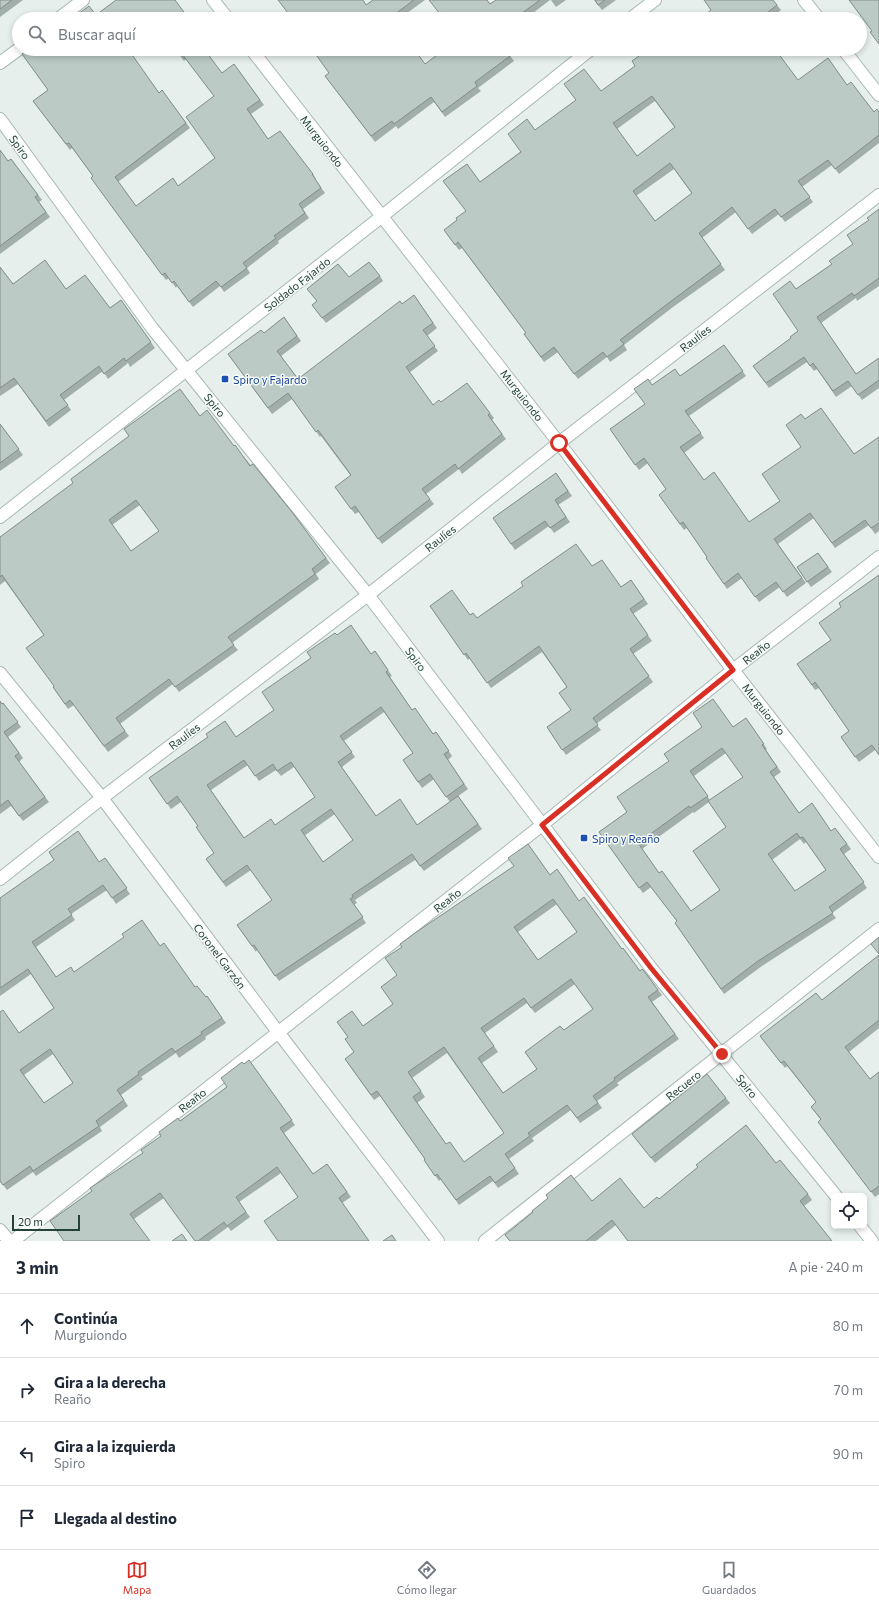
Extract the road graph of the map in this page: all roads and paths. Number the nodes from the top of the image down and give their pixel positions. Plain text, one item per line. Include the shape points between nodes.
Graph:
1 (82, 0) edge
2 (213, 0) edge
3 (655, 0) edge
4 (804, 0) edge
5 (67, 12) edge
6 (222, 12) edge
7 (639, 12) edge
8 (813, 12) edge
9 (12, 54) edge
10 (256, 56) edge
11 (582, 56) edge
12 (848, 56) edge
13 (0, 63) edge
14 (879, 95) edge
15 (0, 119) edge
16 (879, 195) edge
17 (381, 217) junction
18 (187, 371) junction
19 (559, 443) junction
20 (0, 517) edge
21 (879, 557) edge
22 (368, 595) junction
23 (733, 670) junction
24 (0, 673) edge
25 (102, 798) junction
26 (542, 825) junction
27 (879, 857) edge
28 (0, 879) edge
29 (879, 929) edge
30 (278, 1032) junction
31 (722, 1054) junction
32 (834, 1193) edge
33 (862, 1229) edge
34 (0, 1230) edge
35 (9, 1241) edge
36 (13, 1241) edge
37 (438, 1241) edge
38 (485, 1241) edge
39 (872, 1241) edge

1 - 5 street
2 - 6 street
3 - 7 street
4 - 8 street
9 - 13 street
10 - 17 street, Murguiondo
11 - 17 street, Soldado Fajardo
12 - 14 street
15 - 18 street, Spiro via 152,328
16 - 19 street, Raulíes
17 - 18 street, Soldado Fajardo
17 - 19 street, Murguiondo
18 - 20 street, Soldado Fajardo
18 - 22 street, Spiro
19 - 22 street, Raulíes
19 - 23 street, Murguiondo
21 - 23 street, Reaño
22 - 25 street, Raulíes
22 - 26 street, Spiro
23 - 26 street, Reaño
23 - 27 street, Murguiondo
24 - 25 street, Coronel Garzón
25 - 28 street, Raulíes
25 - 30 street, Coronel Garzón
26 - 30 street, Reaño
26 - 31 street, Spiro via 651,968
29 - 31 street, Recuero
30 - 36 street, Reaño
30 - 37 street, Coronel Garzón
31 - 32 street, Spiro
31 - 38 street, Recuero
33 - 39 street
34 - 35 street

